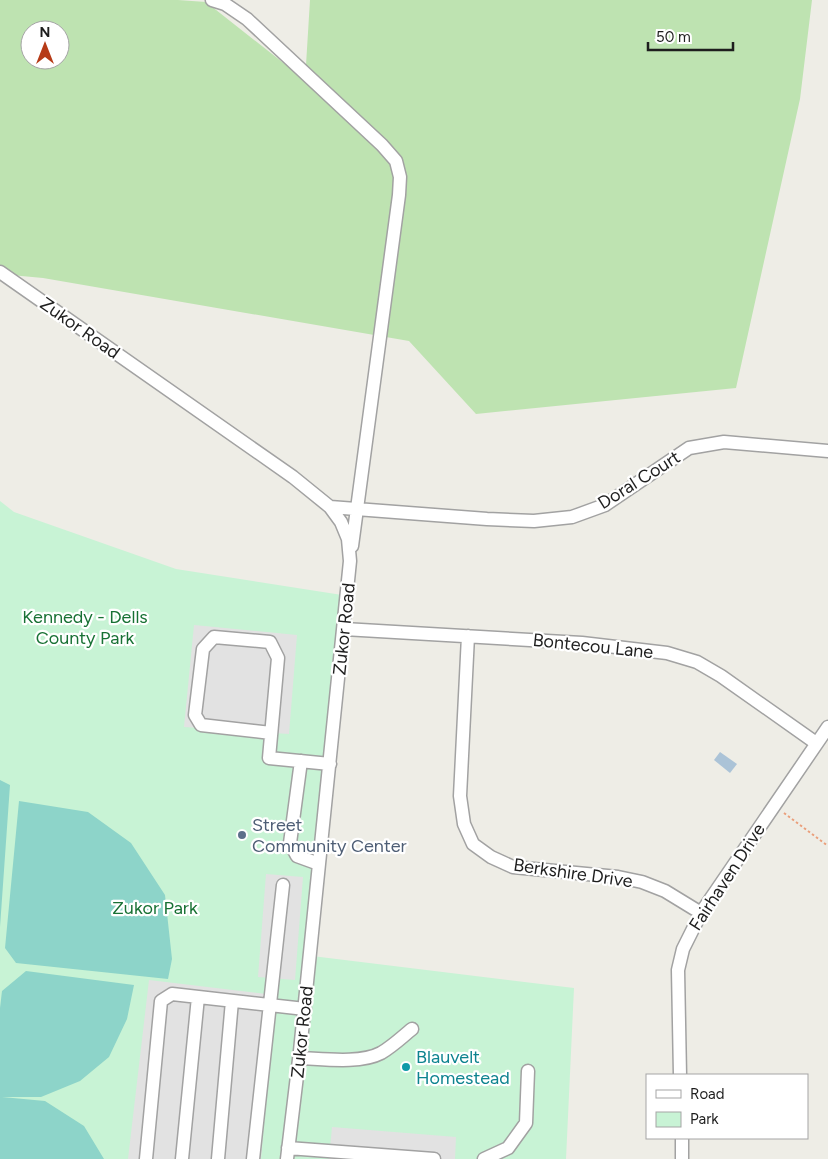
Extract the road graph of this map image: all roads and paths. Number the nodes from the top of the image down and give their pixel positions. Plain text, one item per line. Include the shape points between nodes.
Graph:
1 (212, 0) edge
2 (225, 2) edge
3 (0, 272) edge
4 (828, 451) edge
5 (330, 507) junction
6 (357, 509) junction
7 (350, 561) junction
8 (344, 629) junction
9 (468, 636) junction
10 (828, 727) edge
11 (271, 733) junction
12 (816, 743) junction
13 (301, 761) junction
14 (330, 764) junction
15 (774, 805) junction
16 (828, 846) edge
17 (319, 864) junction
18 (283, 885) dead end
19 (701, 913) junction
20 (198, 997) junction
21 (232, 1001) junction
22 (269, 1005) junction
23 (304, 1009) junction
24 (412, 1029) dead end
25 (300, 1058) junction
26 (528, 1071) dead end
27 (680, 1074) edge
28 (682, 1139) edge
29 (288, 1154) edge
30 (146, 1159) edge
31 (182, 1159) edge
32 (218, 1159) edge
33 (253, 1159) edge
34 (434, 1159) edge
35 (484, 1159) edge
36 (682, 1159) edge

1 - 2 street
2 - 6 street via 247,19 396,161 400,177 398,205
3 - 5 street, Zukor Road via 293,477
4 - 6 street, Doral Court via 724,442 689,448 605,505 572,518 534,521
5 - 6 street, Doral Court
5 - 7 street, Zukor Road via 348,539
6 - 7 street
7 - 8 street, Zukor Road
8 - 9 street, Bontecou Lane
8 - 14 street, Zukor Road
9 - 12 street, Bontecou Lane via 582,643 667,653 697,662
9 - 19 street, Berkshire Drive via 460,796 464,824 473,844 513,867 642,882 665,891
10 - 12 street, Fairhaven Drive
11 - 11 street via 278,658 270,642 214,637 203,649 196,715 201,725
11 - 13 street via 269,758
12 - 15 street, Fairhaven Drive
13 - 14 street
13 - 17 street via 290,843 297,856
14 - 17 street, Zukor Road
15 - 16 path
15 - 19 street, Fairhaven Drive
17 - 23 street, Zukor Road
18 - 22 street
19 - 27 street, Fairhaven Drive via 683,949 678,970
20 - 21 street
20 - 30 street via 172,994 161,1001
20 - 31 street
21 - 22 street
21 - 32 street
22 - 23 street
22 - 33 street
23 - 25 street, Zukor Road
24 - 25 street via 392,1046 366,1058
25 - 29 street, Zukor Road
26 - 35 street via 526,1123 508,1148
28 - 36 street
29 - 34 street

